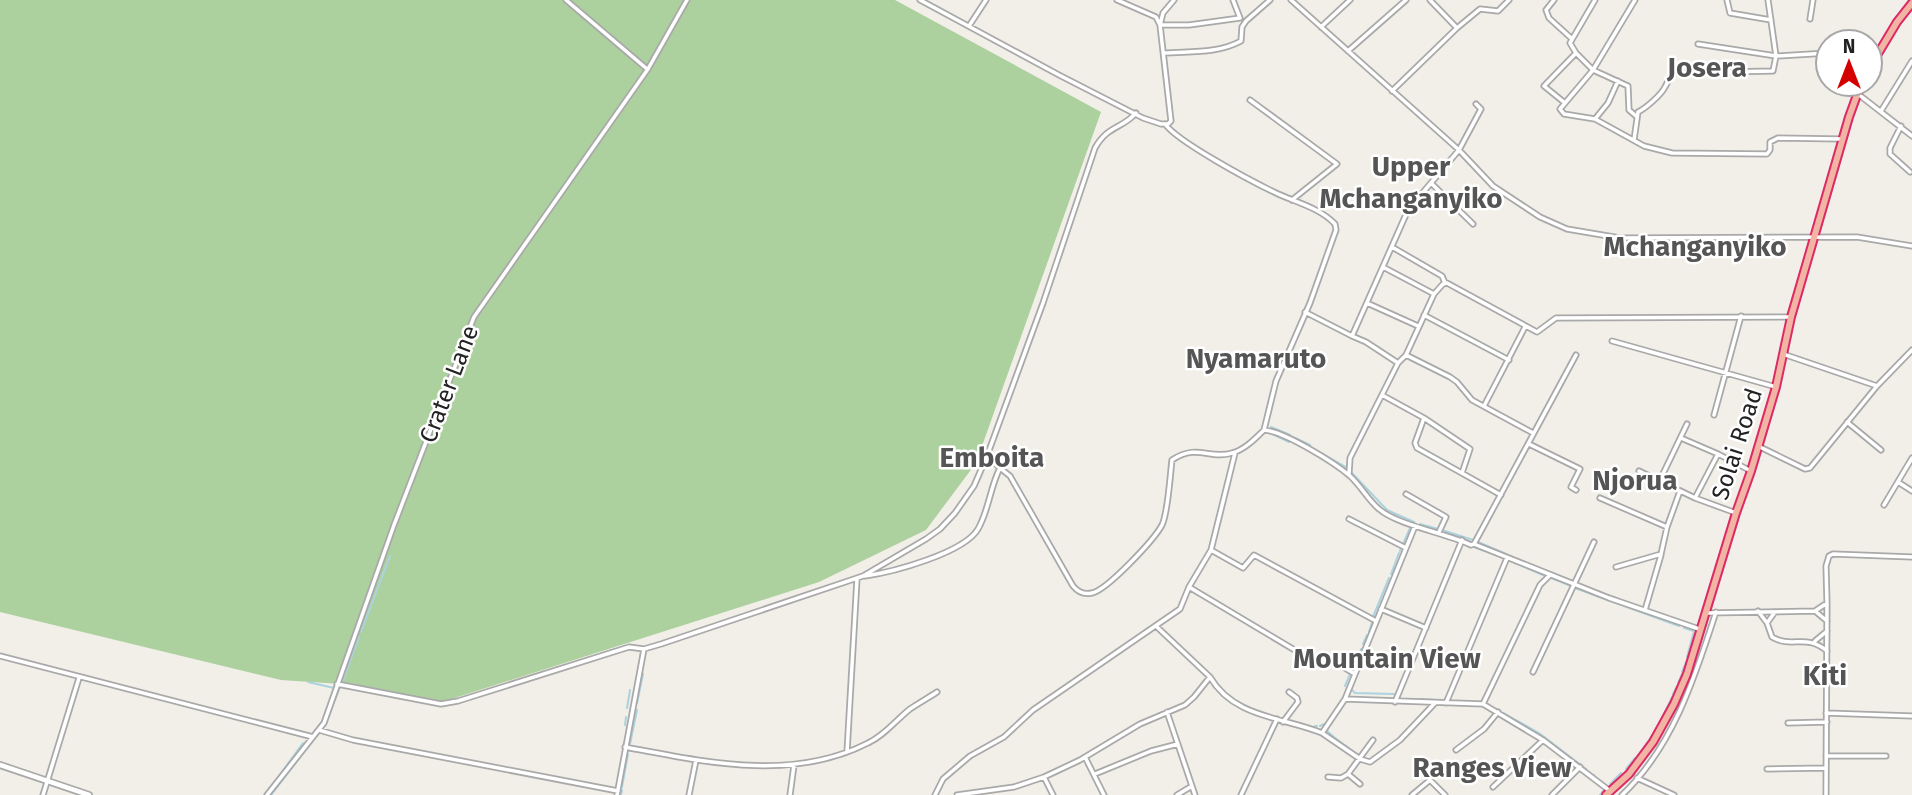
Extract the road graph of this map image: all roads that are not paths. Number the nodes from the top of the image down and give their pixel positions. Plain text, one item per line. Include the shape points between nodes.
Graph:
1 (566, 0) edge
2 (687, 0) edge
3 (920, 0) edge
4 (986, 0) edge
5 (1117, 0) edge
6 (1174, 0) edge
7 (1233, 0) edge
8 (1270, 0) edge
9 (1291, 0) edge
10 (1350, 0) edge
11 (1406, 0) edge
12 (1430, 0) edge
13 (1509, 0) edge
14 (1554, 0) edge
15 (1595, 0) edge
16 (1635, 0) edge
17 (1727, 0) edge
18 (1768, 0) edge
19 (1813, 0) edge
20 (1912, 3) edge
21 (1240, 18) junction
22 (1810, 19) dead end
23 (1771, 20) junction
24 (1246, 21) junction
25 (1160, 25) junction
26 (969, 26) junction
27 (1321, 27) junction
28 (1457, 28) junction
29 (1571, 38) junction
30 (1884, 43) edge
31 (1698, 44) dead end
32 (1348, 51) junction
33 (1164, 53) junction
34 (1576, 53) junction
35 (1814, 54) edge
36 (1776, 56) junction
37 (1912, 61) edge
38 (648, 69) junction
39 (1592, 70) junction
40 (1618, 81) junction
41 (1392, 91) junction
42 (1855, 98) edge
43 (1864, 98) edge
44 (1250, 100) dead end
45 (1565, 103) junction
46 (1476, 104) dead end
47 (1881, 111) junction
48 (1136, 113) junction
49 (1636, 116) junction
50 (1595, 119) junction
51 (1165, 124) junction
52 (1901, 126) junction
53 (1912, 136) edge
54 (1843, 139) junction
55 (1634, 141) junction
56 (1459, 150) junction
57 (1910, 172) dead end
58 (1431, 183) junction
59 (1292, 200) junction
60 (1473, 224) dead end
61 (1814, 239) junction
62 (1912, 246) edge
63 (1392, 247) junction
64 (1383, 267) junction
65 (1445, 283) junction
66 (1434, 294) junction
67 (1367, 303) junction
68 (1305, 312) junction
69 (1424, 315) junction
70 (1741, 316) junction
71 (1791, 317) junction
72 (1418, 326) junction
73 (1524, 327) junction
74 (1352, 336) junction
75 (1612, 341) dead end
76 (1912, 351) edge
77 (1783, 354) junction
78 (1406, 355) junction
79 (1576, 355) dead end
80 (1509, 360) junction
81 (1398, 363) junction
82 (1726, 372) junction
83 (1877, 386) junction
84 (1776, 387) junction
85 (1382, 395) junction
86 (1484, 406) junction
87 (1714, 415) dead end
88 (1424, 418) junction
89 (1847, 422) junction
90 (1687, 424) dead end
91 (1264, 430) junction
92 (1533, 433) junction
93 (1681, 437) junction
94 (1530, 444) junction
95 (1758, 446) junction
96 (1881, 450) dead end
97 (1235, 453) junction
98 (1718, 454) junction
99 (987, 456) junction
100 (1912, 458) edge
101 (1000, 468) junction
102 (1639, 471) dead end
103 (1751, 471) junction
104 (1462, 473) junction
105 (1349, 475) junction
106 (1660, 480) junction
107 (1898, 482) junction
108 (1576, 490) dead end
109 (1679, 491) junction
110 (1912, 491) edge
111 (1406, 494) dead end
112 (1501, 495) junction
113 (1600, 498) dead end
114 (1695, 498) junction
115 (1884, 505) dead end
116 (1735, 513) junction
117 (1349, 519) dead end
118 (1415, 526) junction
119 (1667, 527) junction
120 (1439, 532) junction
121 (1462, 540) junction
122 (1594, 542) dead end
123 (1474, 544) junction
124 (1406, 548) junction
125 (1211, 550) junction
126 (1661, 554) junction
127 (1912, 557) edge
128 (1507, 558) junction
129 (1616, 567) dead end
130 (1549, 575) junction
131 (863, 576) junction
132 (857, 579) junction
133 (1574, 585) junction
134 (1189, 587) junction
135 (1828, 603) junction
136 (1381, 609) junction
137 (1645, 610) junction
138 (1758, 611) junction
139 (1775, 611) junction
140 (1815, 611) junction
141 (1716, 612) junction
142 (1707, 613) junction
143 (1376, 621) junction
144 (1827, 621) junction
145 (1767, 623) junction
146 (1157, 626) junction
147 (1426, 628) junction
148 (1699, 629) junction
149 (1827, 631) junction
150 (1815, 641) junction
151 (644, 649) junction
152 (1827, 651) junction
153 (0, 656) edge
154 (1533, 672) dead end
155 (1355, 674) junction
156 (1210, 677) junction
157 (79, 678) junction
158 (337, 684) junction
159 (937, 692) dead end
160 (1289, 692) dead end
161 (1345, 699) junction
162 (1395, 702) junction
163 (1436, 703) junction
164 (1446, 704) junction
165 (1483, 704) junction
166 (1167, 712) junction
167 (1498, 712) junction
168 (1826, 713) junction
169 (1912, 716) edge
170 (1277, 719) junction
171 (1283, 722) junction
172 (1827, 722) junction
173 (1788, 723) dead end
174 (319, 730) junction
175 (1322, 733) junction
176 (313, 737) junction
177 (1373, 740) dead end
178 (1543, 740) junction
179 (1178, 744) junction
180 (625, 747) junction
181 (847, 751) junction
182 (1456, 751) dead end
183 (1826, 756) junction
184 (1085, 757) junction
185 (1886, 757) dead end
186 (1360, 759) junction
187 (696, 761) junction
188 (0, 765) edge
189 (794, 765) junction
190 (1580, 767) junction
191 (1826, 768) junction
192 (1768, 769) dead end
193 (1095, 774) junction
194 (1348, 774) junction
195 (1629, 774) junction
196 (1044, 777) junction
197 (1328, 777) dead end
198 (1637, 778) junction
199 (48, 781) junction
200 (1360, 784) dead end
201 (1192, 786) junction
202 (1493, 787) dead end
203 (617, 793) edge
204 (1608, 793) edge
205 (43, 795) edge
206 (89, 795) edge
207 (267, 795) edge
208 (689, 795) edge
209 (790, 795) edge
210 (936, 795) edge
211 (957, 795) edge
212 (1054, 795) edge
213 (1104, 795) edge
214 (1177, 795) edge
215 (1195, 795) edge
216 (1241, 795) edge
217 (1412, 795) edge
218 (1445, 795) edge
219 (1552, 795) edge
220 (1622, 795) edge
221 (1674, 795) edge
222 (1826, 795) edge

1 - 38 street
2 - 38 street, Crater Lane
3 - 26 street
4 - 26 street
5 - 25 street via 1156,17
6 - 25 street
7 - 21 street
8 - 24 street
9 - 27 street
10 - 27 street
11 - 32 street
12 - 28 street
13 - 28 street via 1498,11 1480,9
14 - 29 street via 1546,10 1548,15
15 - 29 street
16 - 39 street
17 - 23 street via 1730,13
18 - 23 street
19 - 22 street
20 - 30 highway
21 - 24 street
21 - 25 street
23 - 36 street
24 - 33 street via 1241,41 1233,45
25 - 33 street
26 - 48 street
27 - 32 street
28 - 41 street
29 - 34 street
31 - 36 street
32 - 41 street
33 - 51 street via 1171,116
34 - 39 street
34 - 45 street via 1544,86
35 - 36 street
36 - 49 street via 1771,73 1676,73
37 - 47 street
38 - 158 street, Crater Lane via 474,317
39 - 40 street
39 - 45 street
40 - 49 street via 1628,86 1629,110
40 - 50 street
41 - 56 street
42 - 54 highway, Solai Road
43 - 47 street
44 - 59 street via 1337,164
45 - 50 street via 1560,109 1564,114
46 - 56 street via 1481,109
47 - 52 street
48 - 51 street
48 - 99 street via 1106,132 1095,148
49 - 55 street
50 - 55 street
51 - 59 street via 1215,159
52 - 53 street
52 - 57 street via 1890,154
54 - 55 street via 1778,138 1770,142 1767,154 1672,153
54 - 61 highway, Solai Road
56 - 58 street
56 - 61 street via 1501,192 1567,229 1620,238
58 - 60 street
58 - 63 street via 1408,210
59 - 68 street via 1330,219 1336,230
61 - 62 street via 1857,237
61 - 71 highway, Solai Road
63 - 64 street
63 - 65 street via 1442,276
64 - 66 street
64 - 67 street
65 - 66 street
65 - 73 street
66 - 69 street
67 - 72 street
67 - 74 street
68 - 74 street
68 - 91 street via 1276,382
69 - 72 street
69 - 80 street
70 - 71 street
70 - 73 street via 1556,318 1539,332
70 - 82 street
71 - 77 highway, Solai Road
72 - 78 street
73 - 80 street
74 - 81 street
75 - 82 street
76 - 83 street
77 - 83 street
77 - 84 highway, Solai Road
78 - 81 street
78 - 86 street via 1457,382
79 - 92 street
80 - 86 street
81 - 85 street
82 - 84 street
82 - 87 street
83 - 89 street
84 - 95 highway, Solai Road
85 - 88 street
85 - 105 street via 1350,458
86 - 92 street
88 - 104 street via 1470,449
88 - 104 street via 1417,448
89 - 95 street via 1810,468
89 - 96 street
90 - 93 street
91 - 97 street
91 - 105 street via 1293,439
92 - 94 street
93 - 98 street
93 - 106 street
94 - 108 street via 1580,470 1571,487
94 - 112 street
95 - 103 highway, Solai Road
97 - 101 street via 1185,452 1172,460 1162,525 1133,559 1090,594 1073,586 1010,476
97 - 125 street
98 - 103 street
98 - 114 street
99 - 101 street
99 - 131 street via 974,486 940,529
100 - 107 street
101 - 131 street via 972,537 929,558
102 - 106 street
103 - 116 highway, Solai Road
104 - 112 street
105 - 118 street via 1382,512
106 - 109 street
107 - 110 street
107 - 115 street
109 - 114 street
109 - 119 street
111 - 120 street via 1446,517
112 - 123 street
113 - 119 street
114 - 116 street
116 - 142 highway, Solai Road
117 - 124 street
118 - 120 street
118 - 124 street
119 - 126 street
120 - 121 street
121 - 123 street
121 - 147 street
122 - 133 street
123 - 128 street
124 - 136 street
125 - 134 street
125 - 143 street via 1243,568 1254,555
126 - 129 street
126 - 137 street
127 - 135 street via 1829,556
128 - 130 street
128 - 164 street
130 - 133 street
130 - 165 street
131 - 132 street
132 - 151 street
132 - 181 street
133 - 137 street
133 - 154 street
134 - 146 street via 1180,609
134 - 155 street via 1303,655 1333,662
135 - 140 street
135 - 144 street
136 - 143 street
136 - 147 street
137 - 148 street
138 - 139 street
138 - 141 street
138 - 145 street
139 - 140 street
139 - 145 street
140 - 144 street
141 - 142 street
141 - 198 street via 1686,698 1654,758
142 - 148 highway, Solai Road
143 - 155 street
144 - 149 street
145 - 150 street via 1776,640
146 - 156 street
146 - 210 street via 1033,710 1004,737 970,756 943,779
147 - 162 street
148 - 195 highway, Solai Road via 1674,704
149 - 150 street
149 - 152 street
150 - 152 street
151 - 158 street via 629,647 449,703
151 - 180 street
152 - 168 street
153 - 157 street
155 - 161 street
156 - 166 street via 1194,698
156 - 170 street via 1239,706
157 - 176 street
157 - 199 street
158 - 174 street, Crater Lane
159 - 181 street via 870,743
160 - 171 street via 1298,700
161 - 162 street
161 - 175 street
162 - 163 street
163 - 164 street
163 - 186 street via 1374,760
164 - 165 street
165 - 167 street
166 - 179 street
166 - 184 street
167 - 178 street
167 - 182 street
168 - 169 street
168 - 172 street
170 - 171 street
170 - 216 street
171 - 175 street
172 - 173 street
172 - 183 street
174 - 176 street, Crater Lane
174 - 203 street
175 - 186 street
176 - 207 street, Crater Lane
177 - 186 street
178 - 190 street
178 - 202 street
179 - 193 street
179 - 201 street
180 - 187 street
180 - 203 street
181 - 189 street
183 - 185 street
183 - 191 street
184 - 193 street
184 - 196 street
186 - 194 street
187 - 189 street
187 - 208 street
188 - 199 street
189 - 209 street
190 - 204 street
190 - 219 street
191 - 192 street
191 - 222 street
193 - 213 street
194 - 197 street
194 - 200 street
195 - 198 street
195 - 204 highway, Solai Road
196 - 211 street via 1014,787
196 - 212 street
198 - 220 street
198 - 221 street
199 - 205 street
199 - 206 street
201 - 214 street
201 - 215 street
217 - 218 street via 1430,780

